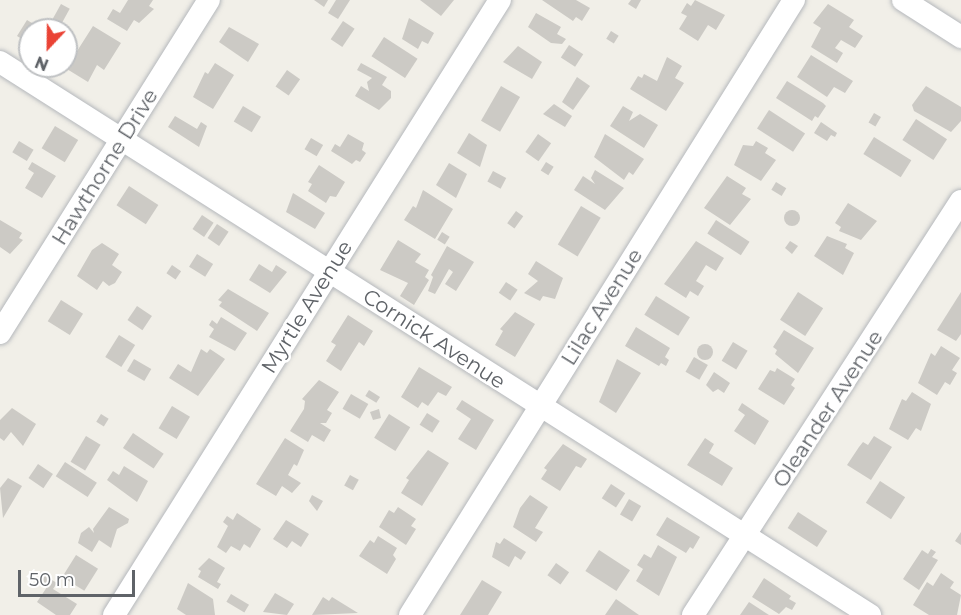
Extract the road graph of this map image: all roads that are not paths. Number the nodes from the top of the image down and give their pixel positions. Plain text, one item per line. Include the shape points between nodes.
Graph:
1 (209, 0) edge
2 (500, 0) edge
3 (794, 0) edge
4 (903, 0) edge
5 (961, 37) edge
6 (0, 62) edge
7 (123, 139) junction
8 (961, 201) edge
9 (329, 272) junction
10 (0, 333) edge
11 (540, 406) junction
12 (746, 537) junction
13 (114, 615) edge
14 (410, 615) edge
15 (693, 615) edge
16 (870, 615) edge

1 - 7 street, Hawthorne Drive
2 - 9 street, Myrtle Avenue
3 - 11 street, Lilac Avenue
4 - 5 street
6 - 7 street, Cornick Avenue
7 - 9 street, Cornick Avenue
7 - 10 street, Hawthorne Drive
8 - 12 street, Oleander Avenue
9 - 11 street, Cornick Avenue
9 - 13 street, Myrtle Avenue
11 - 12 street, Cornick Avenue
11 - 14 street, Lilac Avenue
12 - 15 street, Oleander Avenue
12 - 16 street, Cornick Avenue

